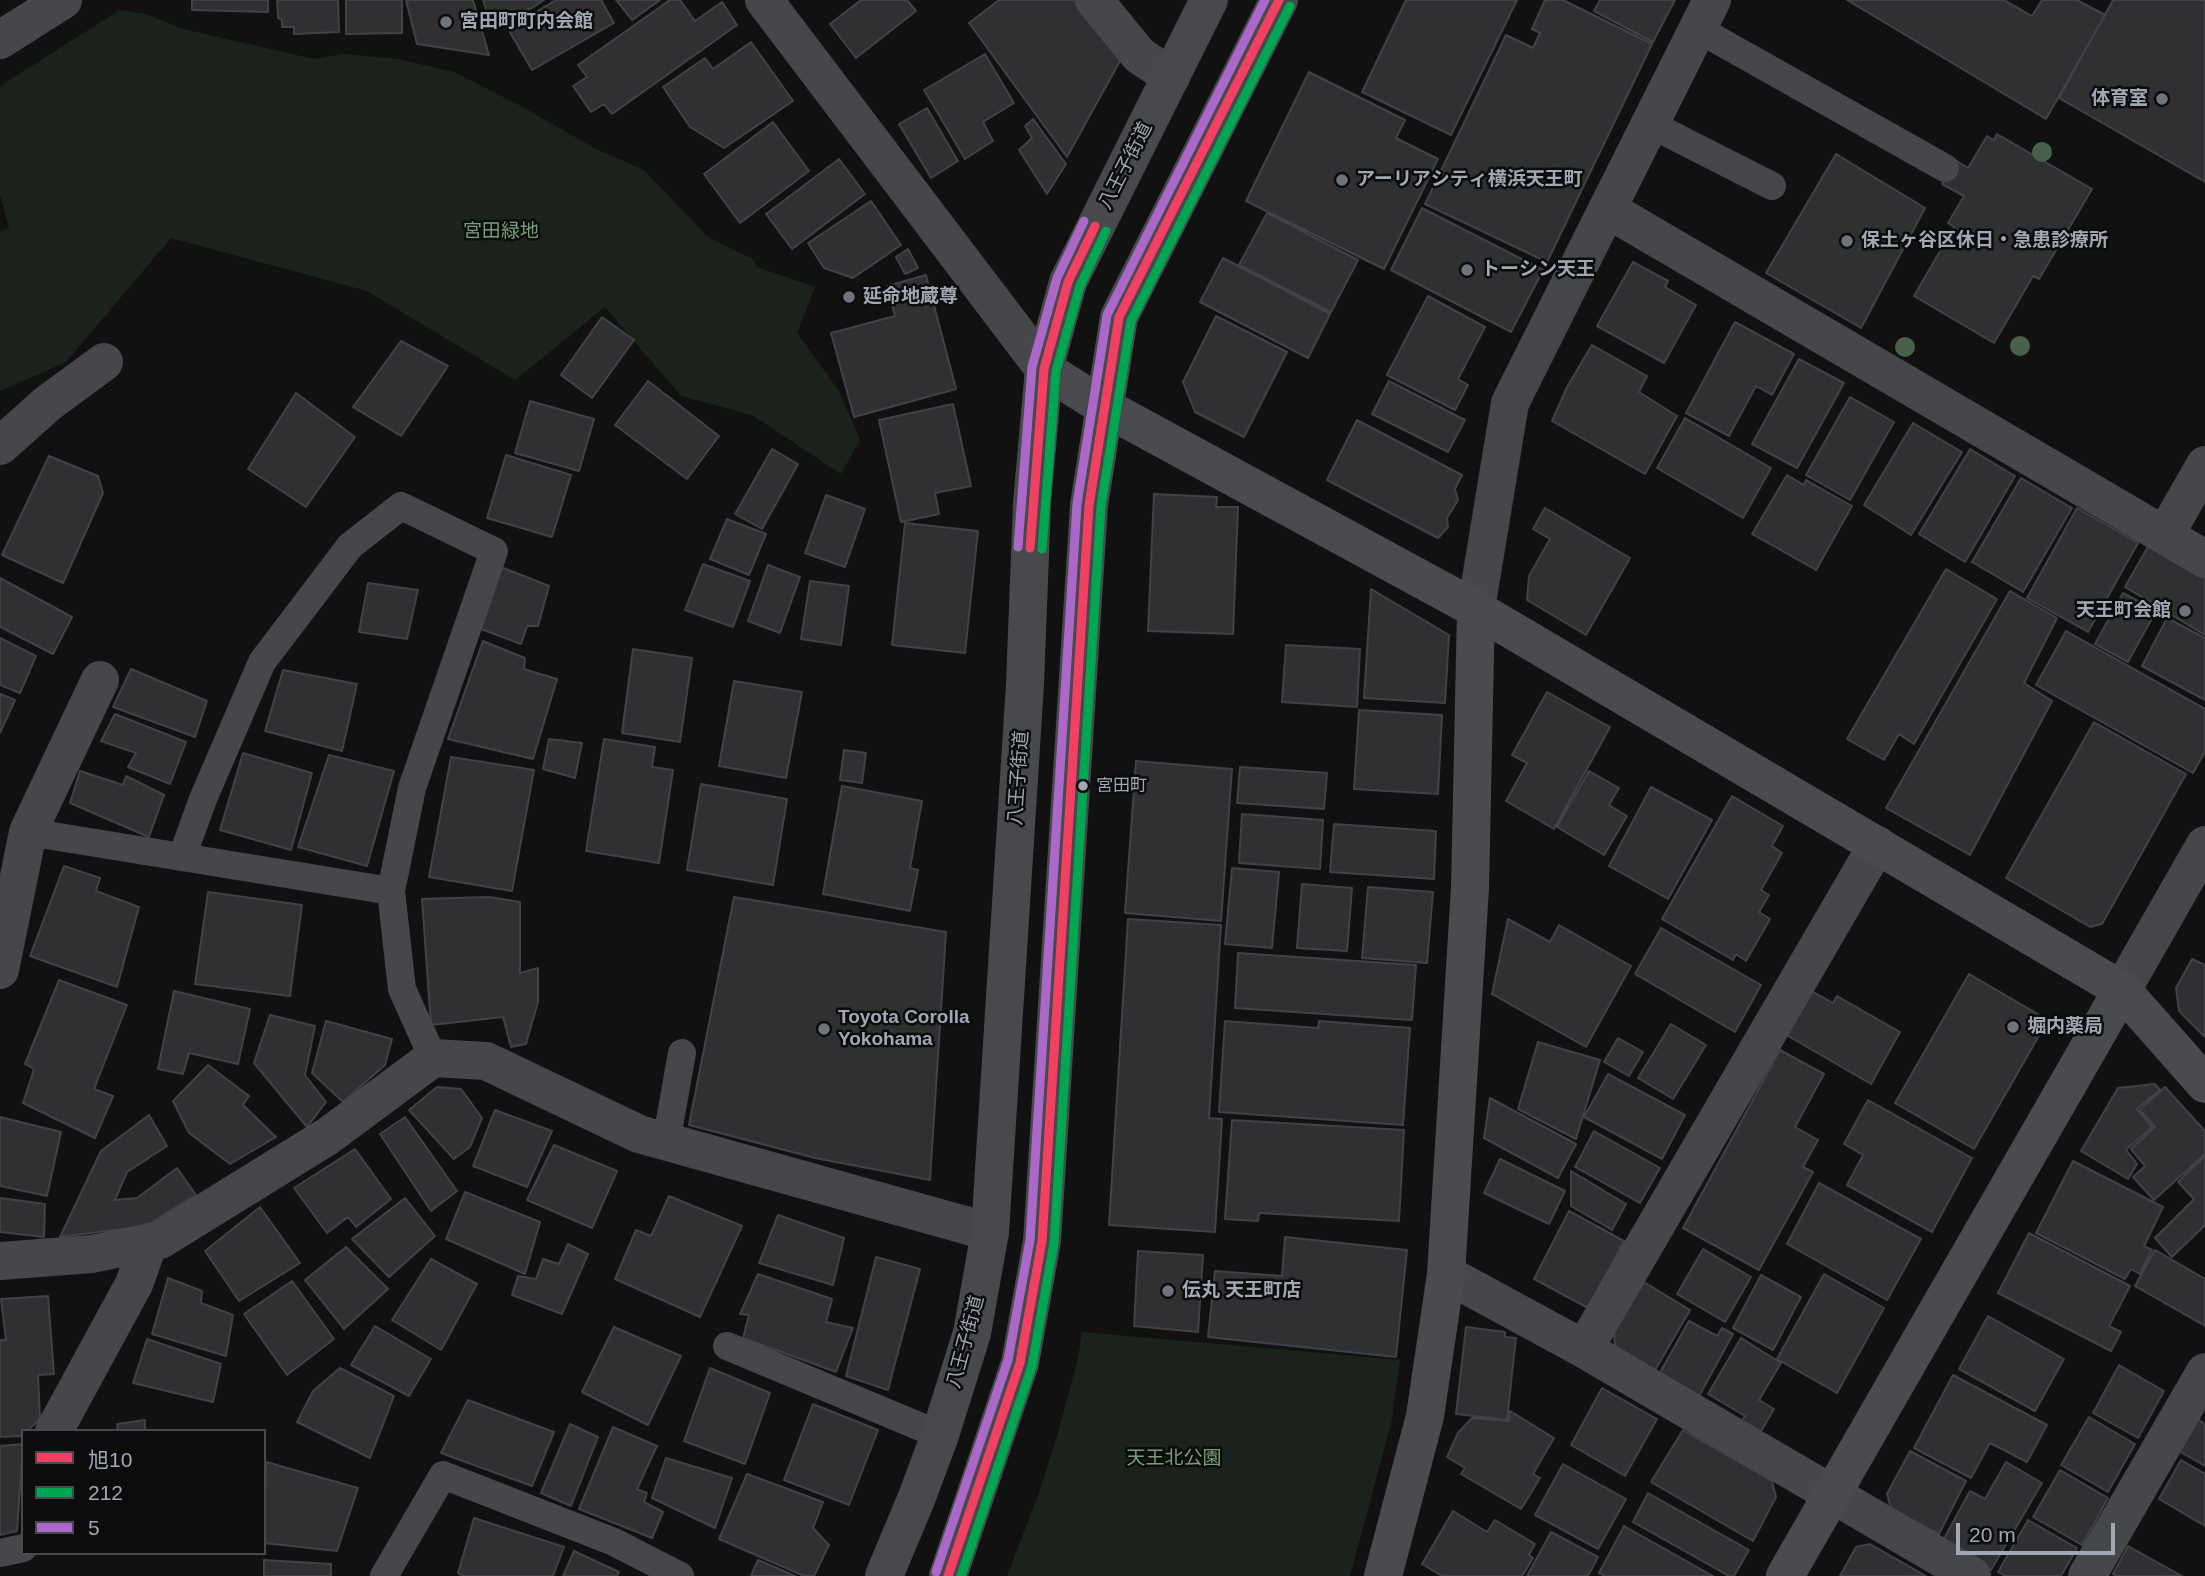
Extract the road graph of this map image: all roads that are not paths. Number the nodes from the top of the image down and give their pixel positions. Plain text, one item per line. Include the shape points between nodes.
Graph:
1 (63, 0) edge
2 (764, 0) edge
3 (1094, 0) edge
4 (1209, 0) edge
5 (1279, 0) edge
6 (1705, 14) edge
7 (0, 40) edge
8 (1171, 77) junction
9 (1650, 124) junction
10 (1945, 168) dead end
11 (1772, 186) dead end
12 (1607, 209) junction
13 (104, 362) dead end
14 (1044, 369) junction
15 (1106, 408) junction
16 (0, 446) edge
17 (2205, 465) edge
18 (2165, 535) junction
19 (2205, 559) edge
20 (1476, 609) junction
21 (100, 680) dead end
22 (28, 832) junction
23 (1877, 845) junction
24 (2205, 845) edge
25 (182, 857) junction
26 (391, 891) junction
27 (0, 970) edge
28 (2122, 990) junction
29 (682, 1053) dead end
30 (433, 1058) junction
31 (2205, 1084) edge
32 (666, 1143) junction
33 (990, 1232) junction
34 (149, 1242) junction
35 (0, 1261) edge
36 (1446, 1274) junction
37 (727, 1346) dead end
38 (1584, 1349) junction
39 (2205, 1372) edge
40 (55, 1429) edge
41 (940, 1434) junction
42 (1832, 1494) junction
43 (21, 1548) edge
44 (0, 1553) edge
45 (384, 1576) edge
46 (680, 1576) edge
47 (884, 1576) edge
48 (948, 1576) edge
49 (1383, 1576) edge
50 (1785, 1576) edge
51 (1972, 1576) edge
52 (2087, 1576) edge

1 - 7 street
2 - 14 street
3 - 8 street via 1139,55
4 - 8 highway, 八王子街道
5 - 15 highway via 1119,317
6 - 9 street
6 - 10 lane
8 - 14 highway, 八王子街道 via 1068,282
9 - 11 lane
9 - 12 street
12 - 18 street
12 - 20 street via 1510,403
13 - 16 street
14 - 15 street
14 - 33 highway, 八王子街道 via 1032,503
15 - 20 street
15 - 48 highway via 1089,505 1042,1241 1020,1363
17 - 18 street
18 - 19 street
20 - 23 street
20 - 36 street via 1471,888
21 - 22 street
22 - 25 lane
22 - 27 street
23 - 28 street
23 - 38 street
24 - 28 street
25 - 26 lane
25 - 26 lane via 262,662 350,546 401,506 494,551 412,788
26 - 30 lane via 402,989
28 - 31 street
28 - 42 street
29 - 32 lane
30 - 32 street via 486,1061
30 - 34 street via 328,1136 160,1240
32 - 33 street
33 - 41 highway, 八王子街道 via 972,1334
34 - 35 street via 92,1254
34 - 40 street via 134,1284
36 - 38 street
36 - 49 street via 1425,1416
37 - 41 lane
38 - 42 street
39 - 52 street
41 - 47 highway, 八王子街道
42 - 50 street
42 - 51 street
43 - 44 lane
45 - 46 lane via 443,1475 614,1542

